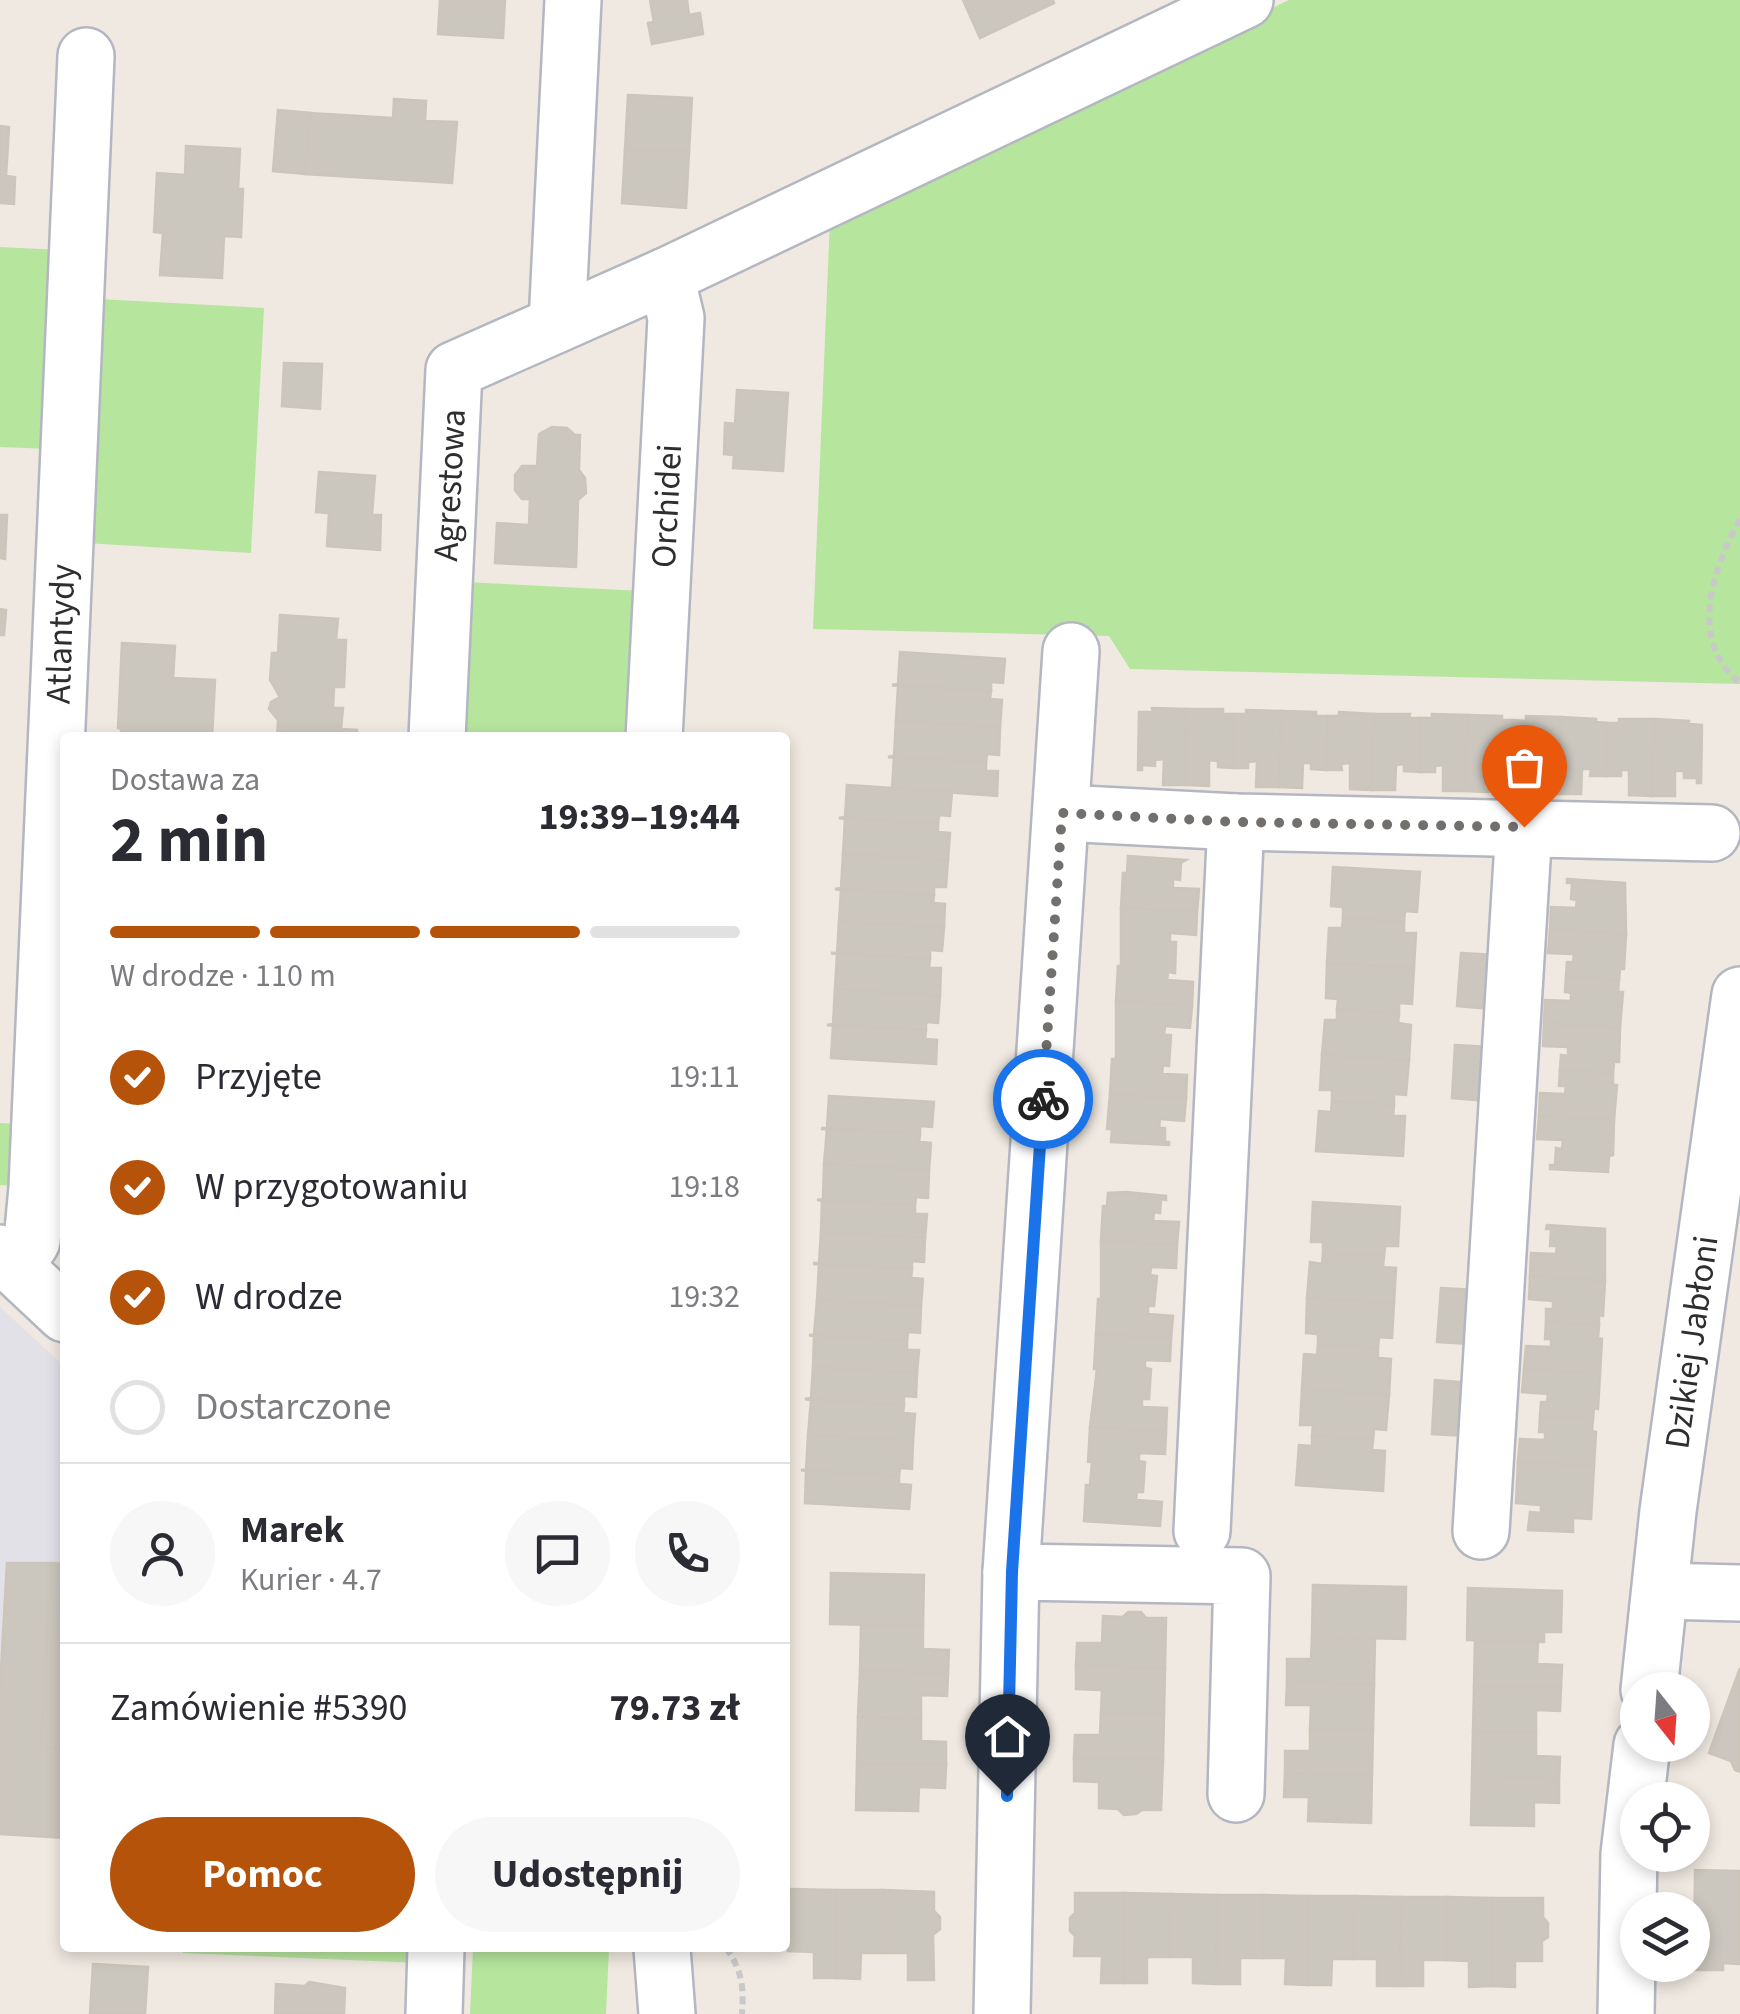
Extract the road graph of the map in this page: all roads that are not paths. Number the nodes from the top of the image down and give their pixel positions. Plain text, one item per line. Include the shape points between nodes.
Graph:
1 (573, 0) edge
2 (1245, 0) edge
3 (86, 56) dead end
4 (666, 276) junction
5 (557, 324) junction
6 (1071, 651) dead end
7 (437, 732) edge
8 (654, 732) edge
9 (1062, 813) junction
10 (1236, 822) junction
11 (1524, 827) junction
12 (1712, 833) dead end
13 (1740, 995) edge
14 (1725, 1199) edge
15 (7, 1260) edge
16 (60, 1309) edge
17 (1202, 1530) dead end
18 (1481, 1532) dead end
19 (1012, 1572) junction
20 (1661, 1592) junction
21 (1740, 1593) edge
22 (1651, 1672) edge
23 (1640, 1762) edge
24 (1236, 1794) dead end
25 (436, 1952) edge
26 (662, 1952) edge
27 (434, 2014) edge
28 (667, 2014) edge
29 (1002, 2014) edge
30 (1626, 2014) edge

1 - 5 street
2 - 4 street
3 - 15 street, Atlantydy via 38,1188 32,1240
4 - 5 street
4 - 8 street, Orchidei via 676,318
5 - 7 street, Agrestowa via 454,370
6 - 9 street
9 - 10 street
9 - 19 street
10 - 11 street
10 - 17 street
11 - 12 street
11 - 18 street
13 - 14 street, Dzikiej Jabłoni
14 - 20 street, Dzikiej Jabłoni via 1668,1511
15 - 16 street
19 - 24 street via 1242,1576
19 - 29 street
20 - 21 street
20 - 22 street, Dzikiej Jabłoni
23 - 30 street via 1629,1854
25 - 27 street
26 - 28 street

